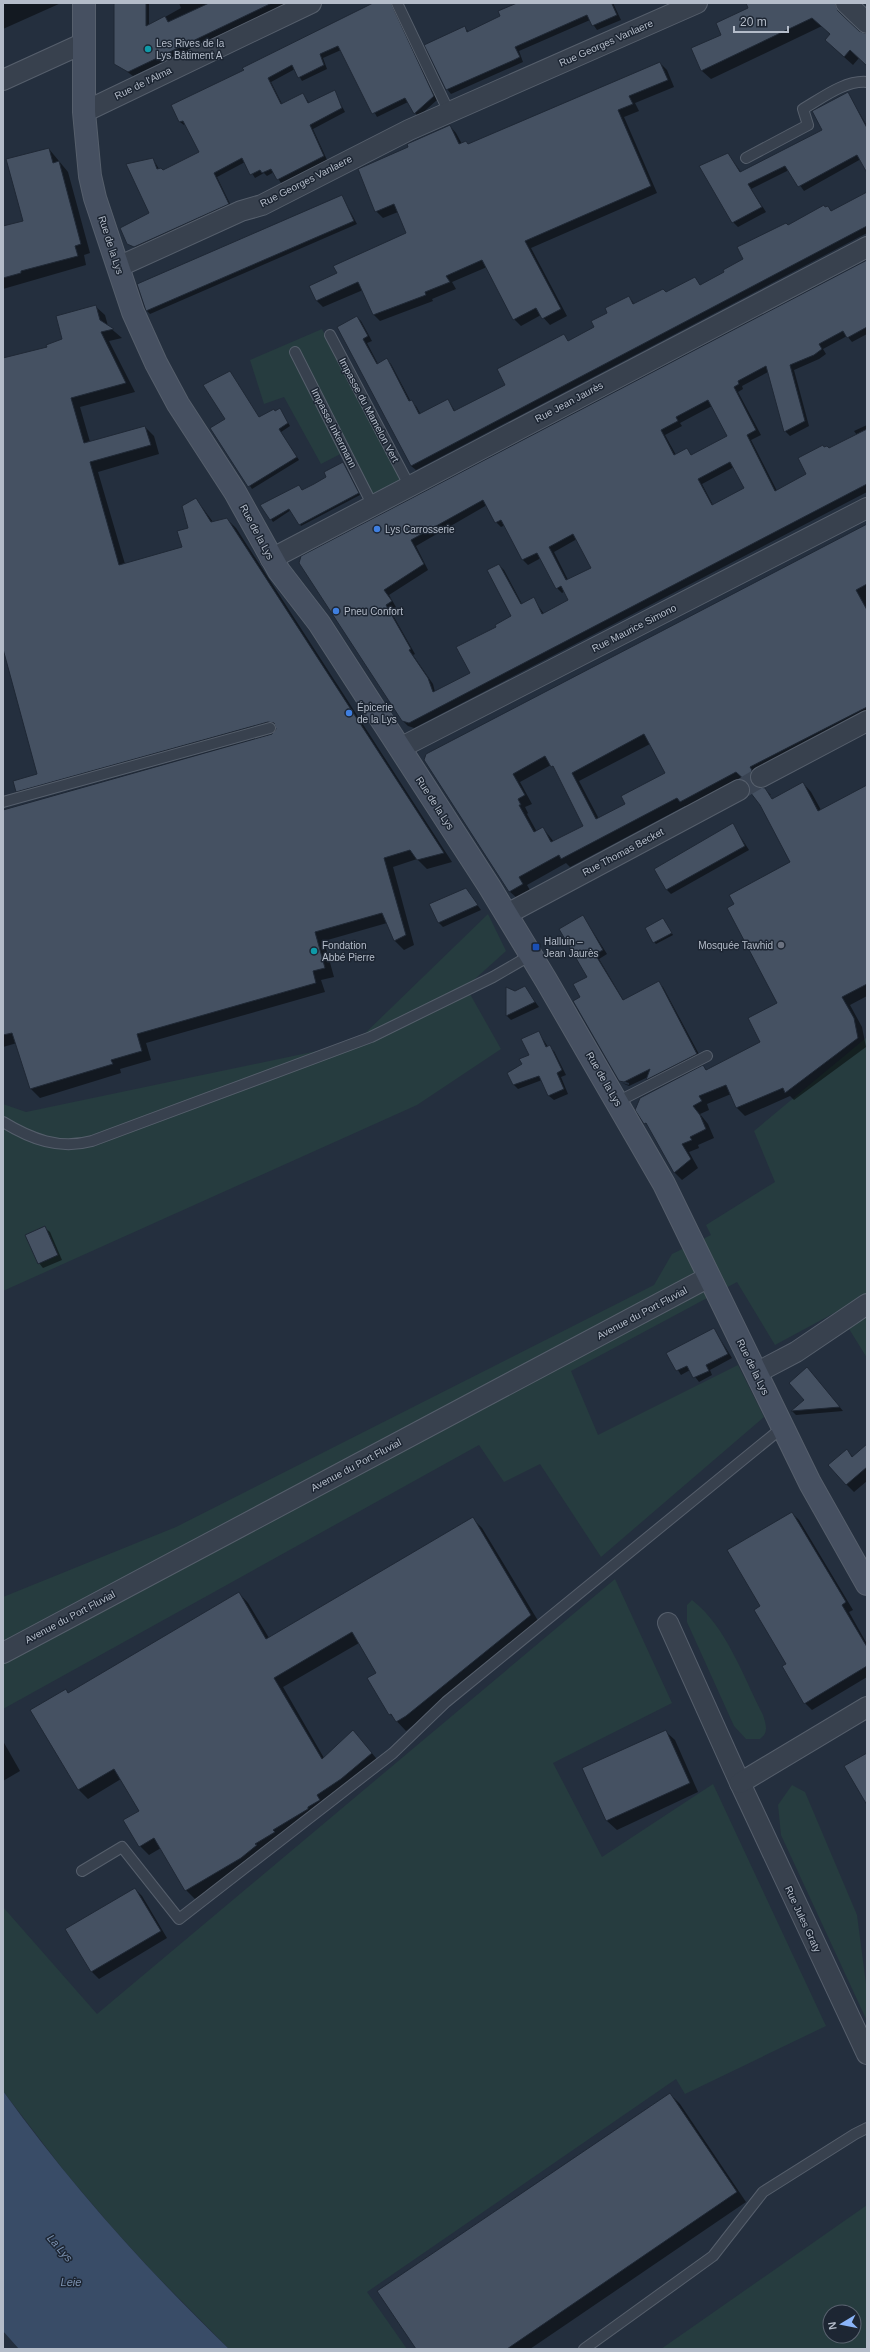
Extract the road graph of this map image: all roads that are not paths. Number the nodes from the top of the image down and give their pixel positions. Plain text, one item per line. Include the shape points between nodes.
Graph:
1 (84, 3) edge
2 (311, 3) edge
3 (397, 3) edge
4 (697, 3) edge
5 (846, 3) edge
6 (867, 23) edge
7 (84, 43) junction
8 (3, 80) edge
9 (867, 82) edge
10 (84, 112) junction
11 (449, 112) junction
12 (746, 158) dead end
13 (867, 247) edge
14 (118, 268) junction
15 (330, 335) dead end
16 (295, 352) dead end
17 (409, 485) junction
18 (372, 504) junction
19 (867, 508) edge
20 (271, 559) junction
21 (867, 721) edge
22 (270, 728) dead end
23 (400, 748) junction
24 (761, 778) tunnel mouth
25 (739, 790) tunnel mouth
26 (3, 802) edge
27 (507, 914) junction
28 (531, 955) junction
29 (707, 1056) dead end
30 (617, 1102) junction
31 (3, 1122) edge
32 (709, 1277) junction
33 (867, 1304) edge
34 (756, 1373) junction
35 (783, 1428) junction
36 (867, 1584) edge
37 (668, 1623) dead end
38 (3, 1653) edge
39 (867, 1708) edge
40 (740, 1783) junction
41 (82, 1871) dead end
42 (867, 2054) edge
43 (867, 2128) edge
44 (584, 2349) edge

1 - 7 main road, Rue de la Lys
2 - 10 street, Rue de l'Alma
3 - 11 lane
4 - 11 street, Rue Georges Vanlaere
5 - 6 street
7 - 8 street
7 - 10 main road, Rue de la Lys
9 - 12 lane via 858,81 844,86 803,109 808,125
10 - 14 main road, Rue de la Lys via 90,176
11 - 14 street, Rue Georges Vanlaere via 371,148 262,205 241,211
13 - 17 street, Rue Jean Jaurès
14 - 20 main road, Rue de la Lys via 133,312 163,378 235,492
15 - 17 lane, Impasse du Mamelon Vert
16 - 18 lane, Impasse Inkermann
17 - 18 street, Rue Jean Jaurès
18 - 20 street, Rue Jean Jaurès
19 - 23 street, Rue Maurice Simono
20 - 23 main road, Rue de la Lys via 319,623
21 - 24 street
22 - 26 lane
23 - 27 main road, Rue de la Lys
25 - 27 street, Rue Thomas Becket
27 - 28 main road, Rue de la Lys
28 - 30 main road, Rue de la Lys
28 - 31 lane via 488,980 367,1039 92,1141 70,1145 45,1142 21,1133
29 - 30 lane
30 - 32 main road, Rue de la Lys via 664,1184
32 - 34 main road, Rue de la Lys
32 - 38 street, Avenue du Port Fluvial
33 - 34 street via 796,1352
34 - 35 main road, Rue de la Lys
35 - 36 main road, Rue de la Lys via 821,1505
35 - 41 lane via 446,1702 393,1753 179,1919 122,1847
37 - 40 street, Rue Jules Graty
39 - 40 street
40 - 42 street, Rue Jules Graty
43 - 44 lane via 763,2192 713,2256

